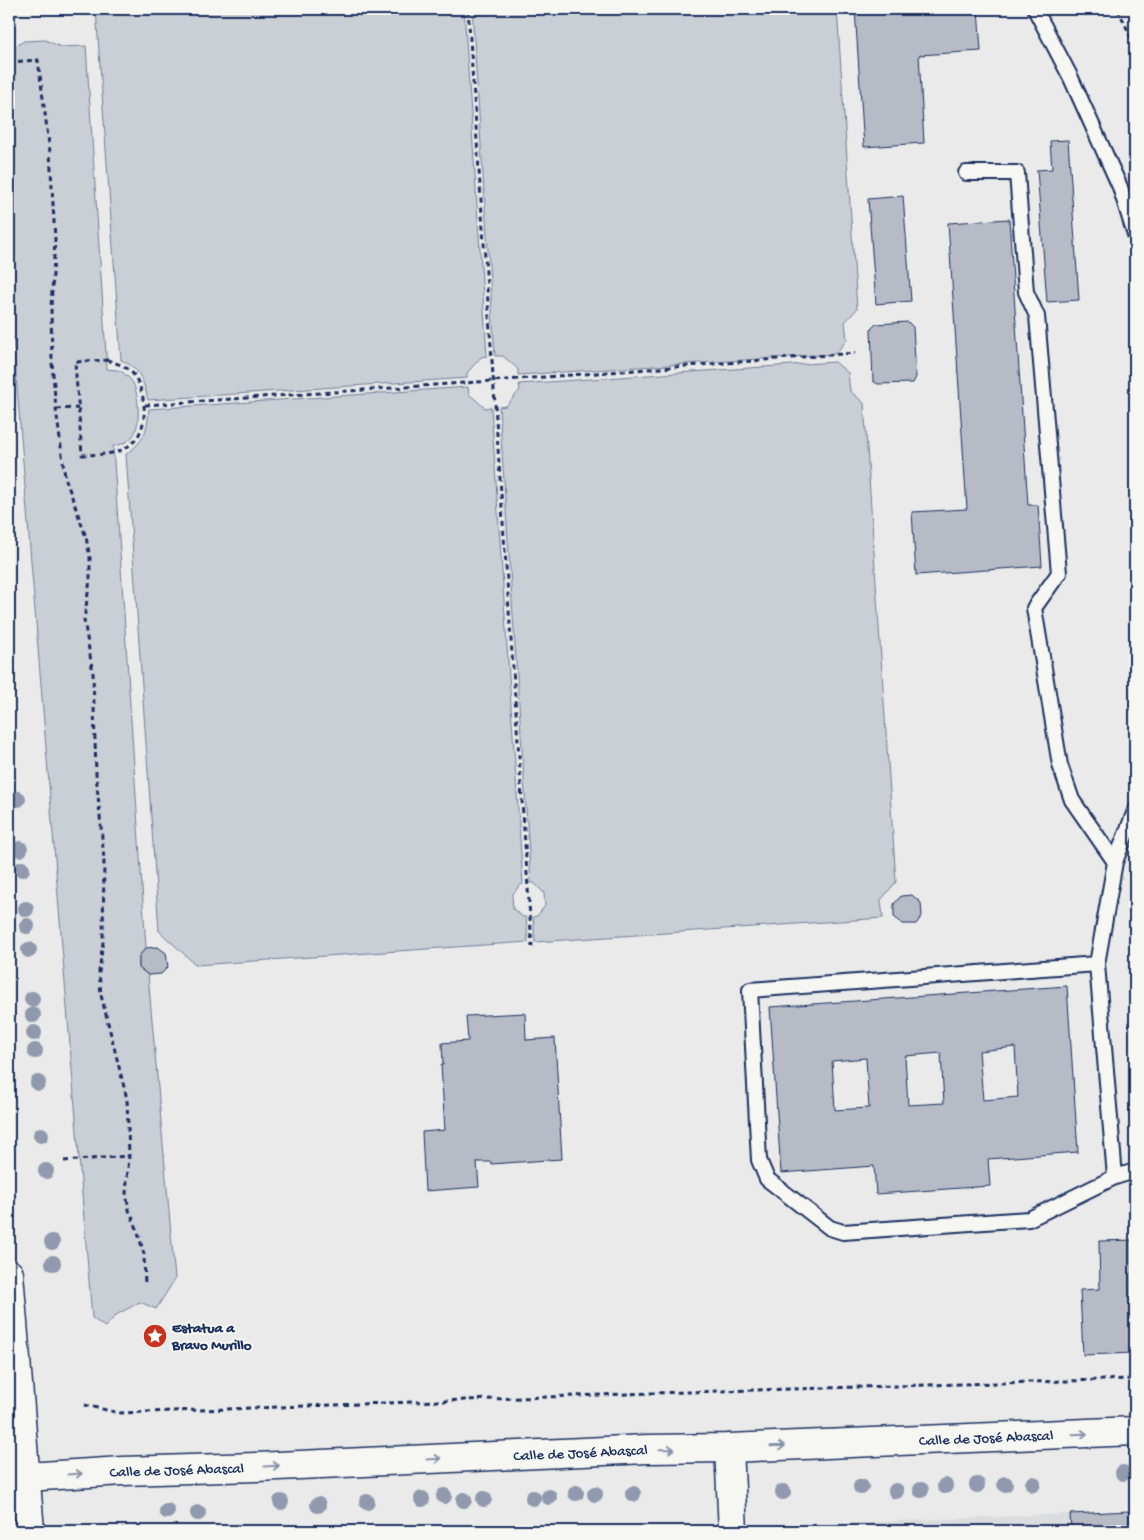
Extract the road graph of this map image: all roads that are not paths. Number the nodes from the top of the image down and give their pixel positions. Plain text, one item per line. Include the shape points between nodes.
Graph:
1 (1035, 9) edge
2 (966, 173) dead end
3 (1135, 234) edge
4 (1135, 811) edge
5 (1114, 862) junction
6 (1097, 964) junction
7 (1135, 1171) edge
8 (1115, 1177) junction
9 (9, 1274) edge
10 (1135, 1432) edge
11 (729, 1448) junction
12 (17, 1477) edge
13 (30, 1531) edge
14 (733, 1531) edge

1 - 3 lane via 1071,78 1120,187
2 - 5 lane via 1017,172 1026,292 1038,316 1059,573 1034,608 1060,765 1072,800
4 - 5 lane
5 - 6 lane
6 - 8 lane
6 - 8 lane via 750,990 759,1160 767,1180 830,1228 844,1232 1030,1219
7 - 8 lane
9 - 12 main road
11 -> 10 main road, Calle de José Abascal
12 -> 11 main road, Calle de José Abascal
11 - 14 main road
12 - 13 main road

